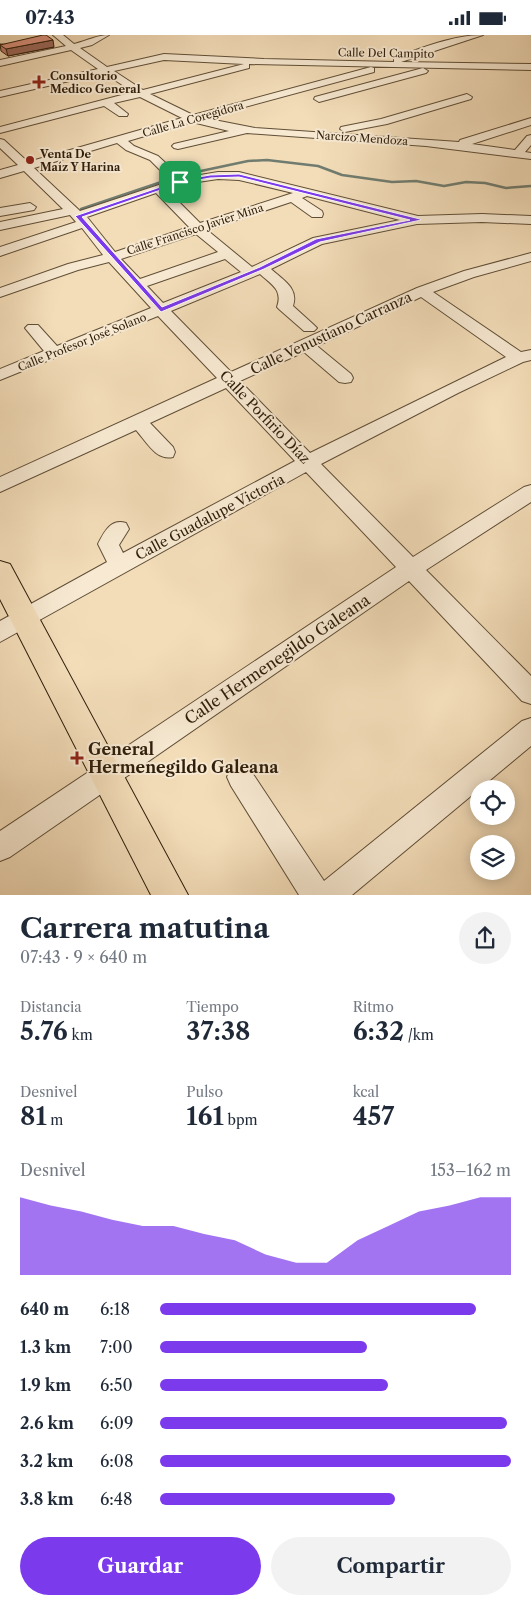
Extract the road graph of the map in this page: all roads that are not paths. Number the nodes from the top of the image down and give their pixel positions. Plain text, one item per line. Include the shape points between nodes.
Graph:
1 (57, 35) edge
2 (106, 35) edge
3 (479, 35) edge
4 (73, 47) junction
5 (36, 55) junction
6 (264, 62) junction
7 (0, 63) edge
8 (386, 64) junction
9 (49, 65) dead end
10 (531, 67) edge
11 (106, 69) junction
12 (227, 71) junction
13 (423, 71) dead end
14 (342, 78) junction
15 (241, 80) dead end
16 (362, 88) junction
17 (141, 93) junction
18 (0, 94) edge
19 (467, 97) dead end
20 (319, 99) dead end
21 (105, 103) junction
22 (123, 115) dead end
23 (193, 119) junction
24 (531, 121) edge
25 (249, 129) junction
26 (0, 130) edge
27 (301, 133) junction
28 (531, 138) edge
29 (120, 140) junction
30 (0, 142) edge
31 (415, 142) junction
32 (178, 147) dead end
33 (527, 155) edge
34 (26, 167) junction
35 (0, 174) edge
36 (175, 178) junction
37 (159, 189) junction
38 (298, 195) junction
39 (0, 213) edge
40 (75, 213) junction
41 (317, 214) dead end
42 (24, 220) junction
43 (418, 220) junction
44 (531, 220) edge
45 (0, 226) edge
46 (198, 229) junction
47 (0, 252) edge
48 (226, 254) junction
49 (112, 257) junction
50 (531, 257) edge
51 (256, 270) junction
52 (137, 285) junction
53 (422, 291) junction
54 (0, 293) edge
55 (161, 310) junction
56 (33, 327) dead end
57 (309, 328) dead end
58 (306, 345) junction
59 (54, 353) junction
60 (524, 357) edge
61 (0, 375) edge
62 (345, 378) dead end
63 (230, 381) junction
64 (139, 422) junction
65 (166, 452) dead end
66 (309, 464) junction
67 (0, 485) edge
68 (531, 492) edge
69 (119, 529) dead end
70 (119, 565) junction
71 (412, 568) junction
72 (0, 572) edge
73 (12, 626) edge
74 (531, 693) edge
75 (531, 730) edge
76 (107, 774) junction
77 (240, 777) dead end
78 (0, 847) edge
79 (170, 895) edge
80 (316, 895) edge
81 (330, 895) edge

1 - 4 street
2 - 4 street
3 - 8 street, Calle La Coregidora
4 - 5 street
4 - 11 street
5 - 7 street
5 - 9 street
6 - 8 street, Calle Del Campito
6 - 11 street, Calle Del Campito via 166,57
6 - 12 street
8 - 10 street, Calle Del Campito
8 - 14 street, Calle La Coregidora
11 - 17 street
11 - 18 street, Calle Del Campito
12 - 15 street
12 - 17 street
13 - 16 street
14 - 16 street
14 - 23 street, Calle La Coregidora
16 - 20 street
17 - 21 street
17 - 23 street
19 - 27 street via 363,127
21 - 22 street
21 - 26 street
23 - 25 street, Narcizo Mendoza
23 - 29 street, Calle La Coregidora
24 - 31 street via 470,142
25 - 27 street, Narcizo Mendoza
25 - 32 street
27 - 31 street, Narcizo Mendoza
28 - 33 street
29 - 34 street, Calle La Coregidora
29 - 36 street via 130,148 150,155
30 - 34 street, Calle Porfirio Díaz
31 - 33 street, Narcizo Mendoza
34 - 35 street, Calle La Coregidora
34 - 40 street, Calle Porfirio Díaz
36 - 37 street
36 - 38 street via 239,176
37 - 40 street
37 - 46 street
38 - 41 street
38 - 43 street
38 - 46 street, Calle Francisco Javier Mina
39 - 40 street
39 - 42 street
40 - 42 street
40 - 47 street
40 - 49 street, Calle Porfirio Díaz
42 - 45 street
43 - 44 street
43 - 51 street, Calle Profesor José Solano via 318,241
46 - 48 street
46 - 49 street, Calle Francisco Javier Mina
48 - 51 street
48 - 52 street
49 - 52 street, Calle Porfirio Díaz
49 - 54 street, Calle Francisco Javier Mina via 85,263
50 - 53 street, Calle Venustiano Carranza
51 - 55 street, Calle Profesor José Solano
51 - 57 street via 287,292 285,307
52 - 55 street, Calle Porfirio Díaz
53 - 58 street, Calle Venustiano Carranza
53 - 60 street
55 - 59 street, Calle Profesor José Solano
55 - 63 street, Calle Porfirio Díaz
56 - 59 street
58 - 62 street
58 - 63 street, Calle Venustiano Carranza
59 - 61 street, Calle Profesor José Solano
60 - 66 street, Calle Guadalupe Victoria via 434,397
63 - 64 street, Calle Venustiano Carranza
63 - 66 street, Calle Porfirio Díaz
64 - 65 street
64 - 67 street, Calle Venustiano Carranza
66 - 70 street, Calle Guadalupe Victoria
66 - 71 street, Calle Porfirio Díaz
68 - 71 street, Calle Hermenegildo Galeana
69 - 70 street via 108,544
70 - 73 street, Calle Guadalupe Victoria
71 - 74 street, Calle Porfirio Díaz
71 - 76 street, Calle Hermenegildo Galeana
72 - 73 main road
73 - 76 main road
75 - 81 street
76 - 78 street, Calle Hermenegildo Galeana
76 - 79 main road
77 - 80 street

